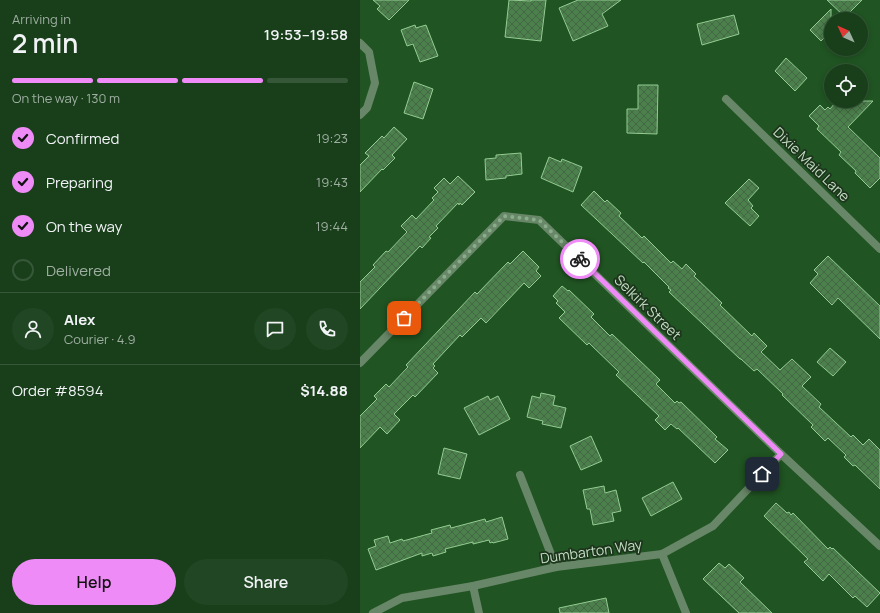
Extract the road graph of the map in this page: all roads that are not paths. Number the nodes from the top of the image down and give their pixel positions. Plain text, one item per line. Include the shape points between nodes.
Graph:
1 (360, 43) edge
2 (726, 99) dead end
3 (360, 114) edge
4 (880, 249) edge
5 (360, 363) edge
6 (781, 454) junction
7 (520, 475) dead end
8 (880, 546) edge
9 (662, 554) junction
10 (556, 567) junction
11 (473, 586) junction
12 (373, 613) edge
13 (479, 613) edge
14 (686, 613) edge

1 - 3 street via 370,52 375,83 367,108
2 - 4 street, Dixie Maid Lane
5 - 6 street, Selkirk Street via 504,216 539,220
6 - 8 street, Selkirk Street
6 - 9 street, Dumbarton Way via 713,526
7 - 10 street
9 - 10 street, Dumbarton Way
9 - 14 street
10 - 11 street, Dumbarton Way
11 - 12 street, Dumbarton Way via 402,598
11 - 13 street

